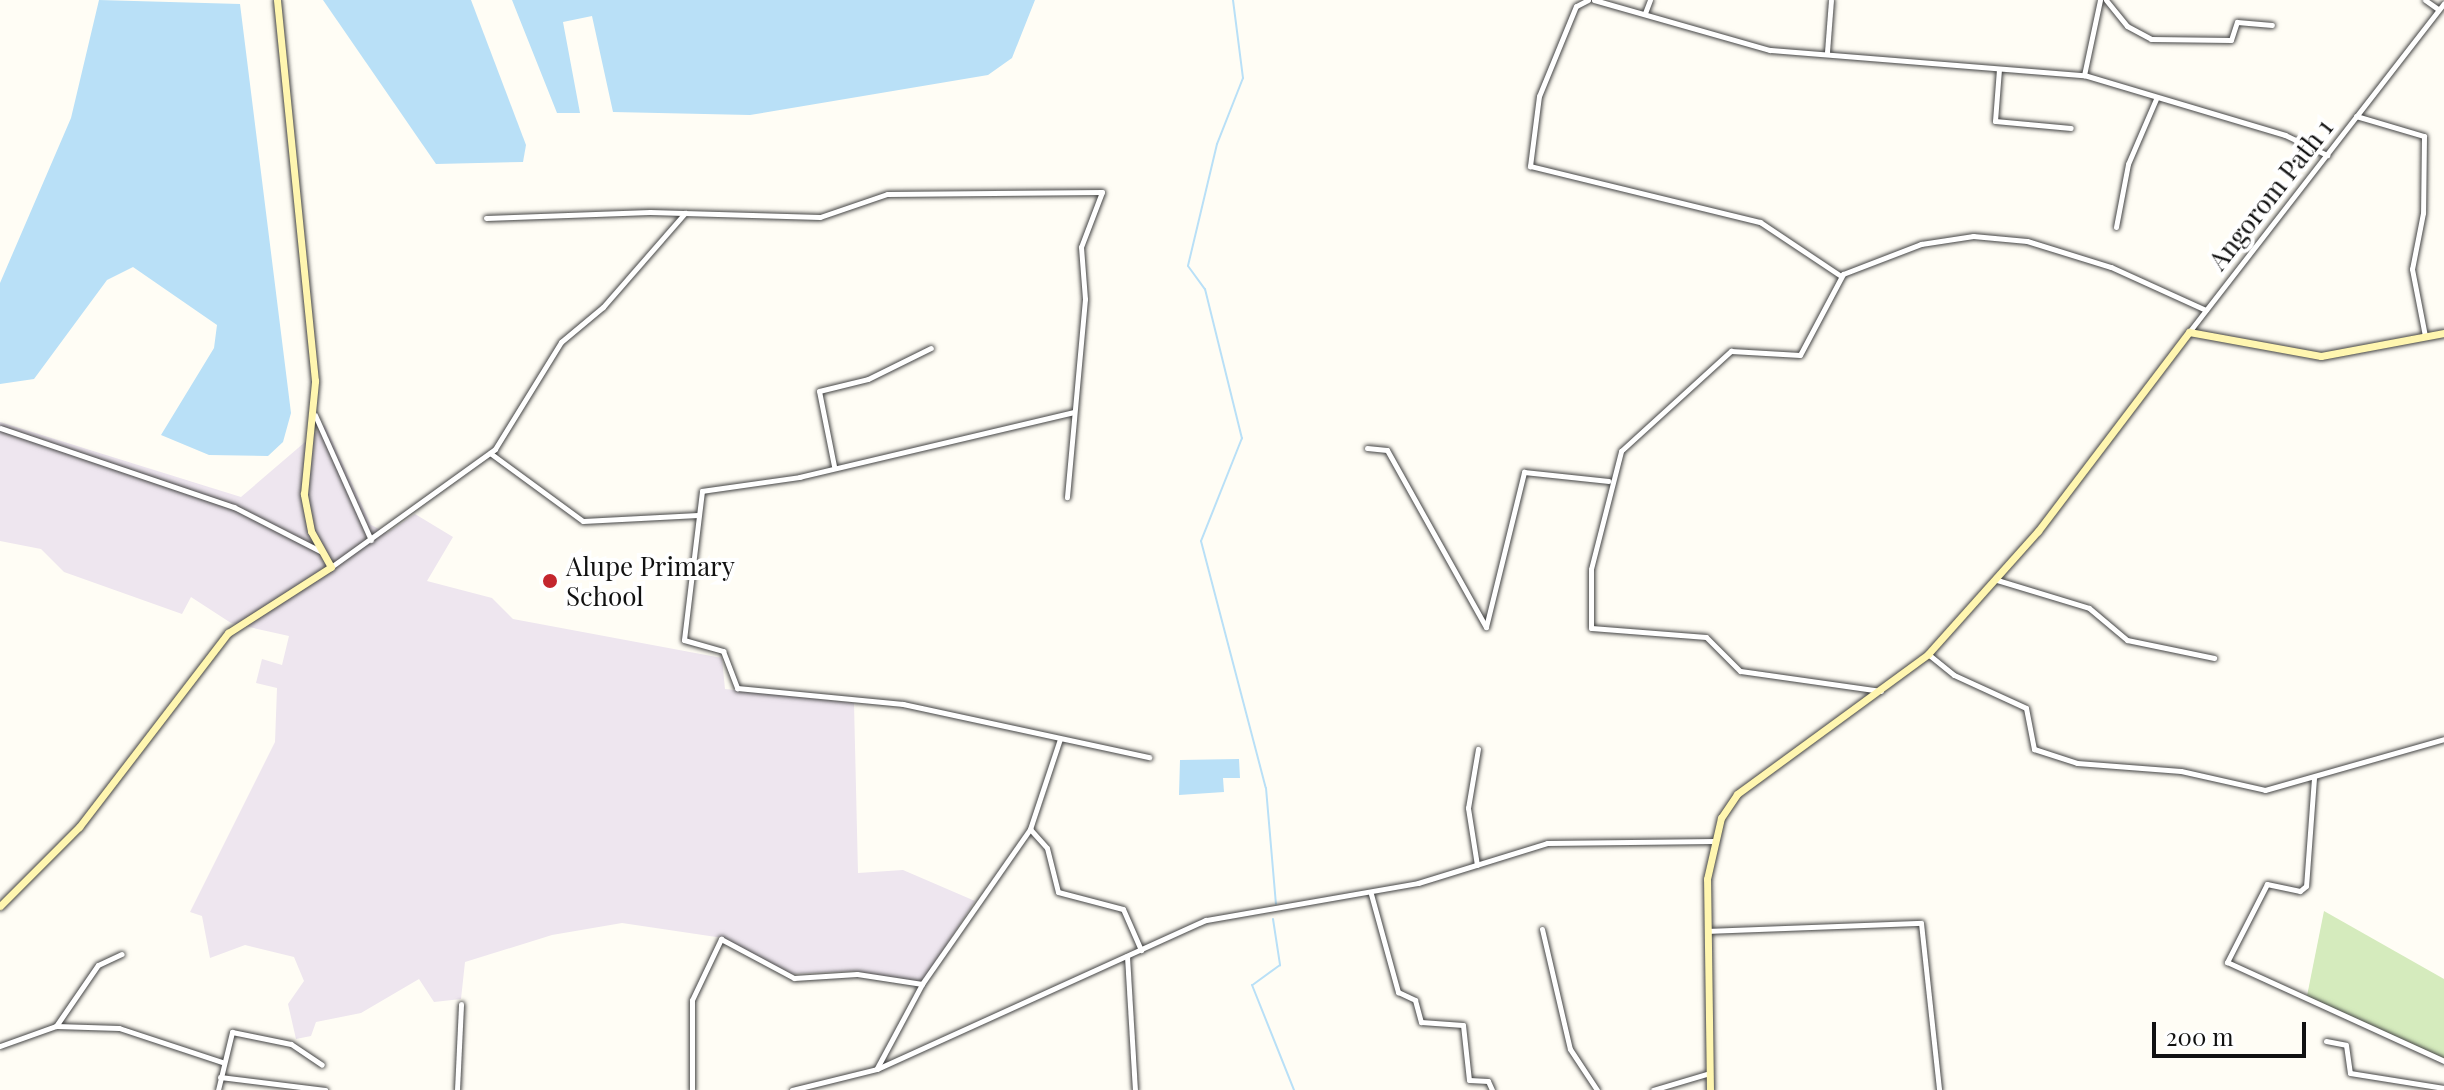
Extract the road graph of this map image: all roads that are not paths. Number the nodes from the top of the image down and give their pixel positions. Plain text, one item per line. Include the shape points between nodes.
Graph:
1 (277, 0) edge
2 (1591, 0) edge
3 (1650, 0) edge
4 (1831, 0) edge
5 (2100, 0) edge
6 (2106, 0) edge
7 (2425, 0) edge
8 (2444, 3) edge
9 (2438, 9) junction
10 (1645, 13) junction
11 (2272, 25) dead end
12 (1827, 52) junction
13 (1999, 69) junction
14 (2084, 75) junction
15 (2156, 99) junction
16 (2356, 116) junction
17 (2071, 128) dead end
18 (2327, 155) junction
19 (686, 212) junction
20 (486, 218) dead end
21 (2116, 227) dead end
22 (1841, 276) junction
23 (2206, 310) junction
24 (2189, 332) junction
25 (2444, 333) edge
26 (2426, 338) junction
27 (931, 348) dead end
28 (1074, 412) junction
29 (315, 415) junction
30 (0, 428) edge
31 (1367, 448) dead end
32 (490, 453) junction
33 (834, 466) junction
34 (1609, 481) junction
35 (1067, 497) dead end
36 (698, 515) junction
37 (371, 540) junction
38 (320, 551) junction
39 (331, 567) junction
40 (1997, 580) junction
41 (1928, 654) junction
42 (2214, 658) dead end
43 (1882, 691) junction
44 (1060, 739) junction
45 (2444, 739) edge
46 (1478, 749) dead end
47 (1149, 757) dead end
48 (2314, 778) junction
49 (1030, 829) junction
50 (1714, 841) junction
51 (1477, 865) junction
52 (1371, 894) junction
53 (0, 906) edge
54 (1542, 929) dead end
55 (1708, 931) junction
56 (1141, 950) junction
57 (122, 954) dead end
58 (1127, 956) junction
59 (922, 984) junction
60 (461, 1004) dead end
61 (56, 1026) junction
62 (2326, 1041) dead end
63 (0, 1046) edge
64 (2444, 1061) edge
65 (222, 1062) junction
66 (322, 1065) dead end
67 (877, 1069) junction
68 (1710, 1073) junction
69 (220, 1077) junction
70 (2444, 1088) edge
71 (218, 1090) edge
72 (325, 1090) edge
73 (457, 1090) edge
74 (692, 1090) edge
75 (792, 1090) edge
76 (1135, 1090) edge
77 (1492, 1090) edge
78 (1597, 1090) edge
79 (1653, 1090) edge
80 (1710, 1090) edge
81 (1939, 1090) edge

1 - 29 street
2 - 10 street
2 - 22 street via 1576,6 1539,96 1530,166 1760,222
3 - 10 street
4 - 12 street
5 - 14 street
6 - 11 street via 2127,26 2151,39 2231,40 2237,22
7 - 9 street
8 - 9 street, Angorom Path 1
9 - 16 street, Angorom Path 1
10 - 12 street via 1770,50
12 - 13 street
13 - 14 street
13 - 17 street via 1992,118
14 - 15 street
15 - 18 street via 2285,135
15 - 21 street via 2128,164
16 - 18 street, Angorom Path 1
16 - 26 street via 2424,136 2423,213 2412,276
18 - 23 street, Angorom Path 1
19 - 20 street
19 - 28 street via 820,217 887,194 1102,192 1081,247 1085,299
19 - 32 street via 603,307 561,342
22 - 23 street via 1921,244 2006,237 2111,267
22 - 34 street via 1804,351 1783,358 1731,351 1621,451
23 - 24 street, Angorom Path 1
24 - 26 street via 2321,356
24 - 40 street, Angorom Path 1
25 - 26 street
27 - 33 street via 907,354 868,379 819,391
28 - 33 street
28 - 35 street
29 - 37 street
29 - 38 street via 304,494
30 - 38 street via 234,507
31 - 34 street via 1387,450 1486,627 1524,472
32 - 36 street via 583,521
32 - 37 street
33 - 36 street via 706,489
34 - 43 street via 1591,569 1591,628 1706,637 1740,671
36 - 44 street via 684,640 723,651 732,685 903,704
37 - 39 street
38 - 39 street
39 - 53 street via 228,633 79,827
40 - 41 street, Angorom Path 1
40 - 42 street via 2089,608 2127,640
41 - 43 street, Angorom Path 1
41 - 48 street via 1954,675 2026,708 2031,746 2048,755 2181,771 2257,789
43 - 50 street, Angorom Path 1 via 1744,787
44 - 47 street
44 - 49 street
45 - 48 street
46 - 51 street via 1468,808
48 - 64 street via 2306,886 2300,891 2267,884 2227,962
49 - 56 street via 1047,848 1058,892 1123,909
49 - 59 street
50 - 51 street via 1577,840
50 - 55 street
51 - 52 street
52 - 56 street via 1224,915
52 - 77 street via 1398,992 1415,1000 1421,1022 1463,1025 1469,1080 1488,1081
54 - 78 street via 1570,1049
55 - 68 street
55 - 81 street via 1921,923
56 - 58 street
57 - 61 street via 98,965
58 - 67 street
58 - 76 street
59 - 67 street
59 - 74 street via 857,974 794,978 721,939 692,1000
60 - 73 street
61 - 63 street
61 - 65 street via 119,1028
62 - 70 street via 2346,1045 2350,1073
65 - 66 street via 229,1034 246,1030 291,1044
65 - 69 street
67 - 75 street
68 - 79 street
68 - 80 street
69 - 71 street
69 - 72 street

